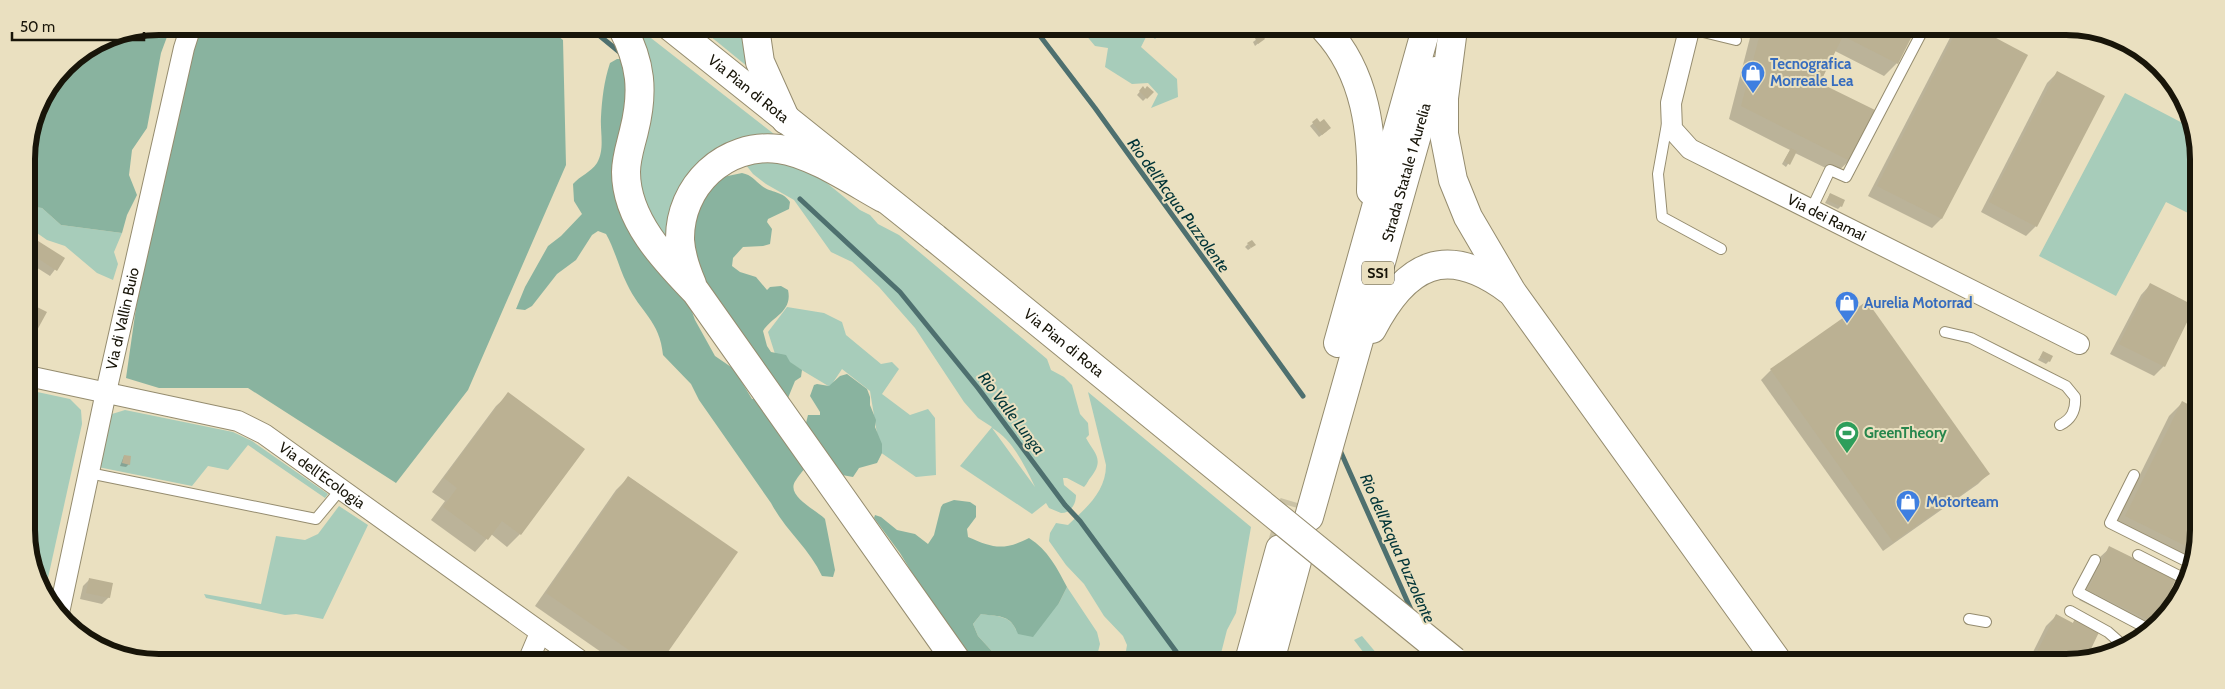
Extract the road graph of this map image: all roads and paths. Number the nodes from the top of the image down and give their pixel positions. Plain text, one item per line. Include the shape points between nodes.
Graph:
1 (188, 35) edge
2 (626, 35) edge
3 (682, 35) edge
4 (756, 35) edge
5 (1329, 35) edge
6 (1424, 35) edge
7 (1444, 35) edge
8 (1452, 35) edge
9 (1688, 35) edge
10 (1716, 35) edge
11 (1920, 35) edge
12 (1736, 40) dead end
13 (1670, 104) junction
14 (786, 120) junction
15 (883, 198) junction
16 (1811, 210) junction
17 (1364, 249) junction
18 (1721, 249) dead end
19 (696, 292) junction
20 (1512, 292) junction
21 (1944, 332) dead end
22 (2078, 344) dead end
23 (35, 383) edge
24 (106, 392) junction
25 (1342, 401) junction
26 (2060, 426) dead end
27 (89, 472) junction
28 (2134, 475) dead end
29 (341, 489) junction
30 (2138, 555) dead end
31 (2095, 560) dead end
32 (2186, 560) edge
33 (2181, 577) edge
34 (1265, 604) junction
35 (60, 605) edge
36 (2070, 611) dead end
37 (1969, 619) dead end
38 (1986, 622) dead end
39 (2143, 626) edge
40 (540, 633) junction
41 (2120, 642) edge
42 (531, 654) edge
43 (571, 654) edge
44 (952, 654) edge
45 (1241, 654) edge
46 (1251, 654) edge
47 (1271, 654) edge
48 (1445, 654) edge
49 (1772, 654) edge

1 - 24 street, Via di Vallin Buio
2 - 19 main road via 639,68 640,82 626,173 628,188 633,206 657,250
3 - 14 main road, Via Pian di Rota
4 - 14 main road via 760,62
5 - 17 main road via 1348,61 1368,117 1371,178
6 - 17 main road, Strada Statale 1 Aurelia / SS1
7 - 25 main road, Strada Statale 1 Aurelia / SS1
8 - 20 main road via 1443,107 1450,169 1468,217
9 - 13 street, Via dei Ramai
10 - 12 lane
11 - 16 lane via 1846,177 1830,170
13 - 16 street, Via dei Ramai via 1672,129 1690,149
13 - 18 lane via 1658,174 1662,217
14 - 15 main road, Via Pian di Rota
15 - 19 main road via 802,154 760,148 726,159 712,167 698,183 682,219 682,254
15 - 48 main road, Via Pian di Rota, bridge
16 - 22 street, Via dei Ramai
17 - 25 main road, Strada Statale 1 Aurelia / SS1 via 1301,510
19 - 44 main road
20 - 25 main road via 1486,274 1461,266 1439,266 1416,273 1389,298 1372,328
20 - 49 main road
21 - 26 lane via 1971,338 2066,386 2076,397 2076,406 2070,420
23 - 24 street, Via dell'Ecologia
24 - 27 street, Via di Vallin Buio
24 - 29 street, Via dell'Ecologia via 238,421 264,434
27 - 29 lane via 316,519
27 - 35 street, Via di Vallin Buio
28 - 32 lane via 2110,523
29 - 40 street, Via dell'Ecologia
30 - 33 lane
31 - 39 lane via 2078,592
34 - 45 main road
34 - 46 main road
34 - 47 main road via 1289,555
36 - 41 lane
37 - 38 lane
40 - 42 street
40 - 43 street, Via dell'Ecologia

